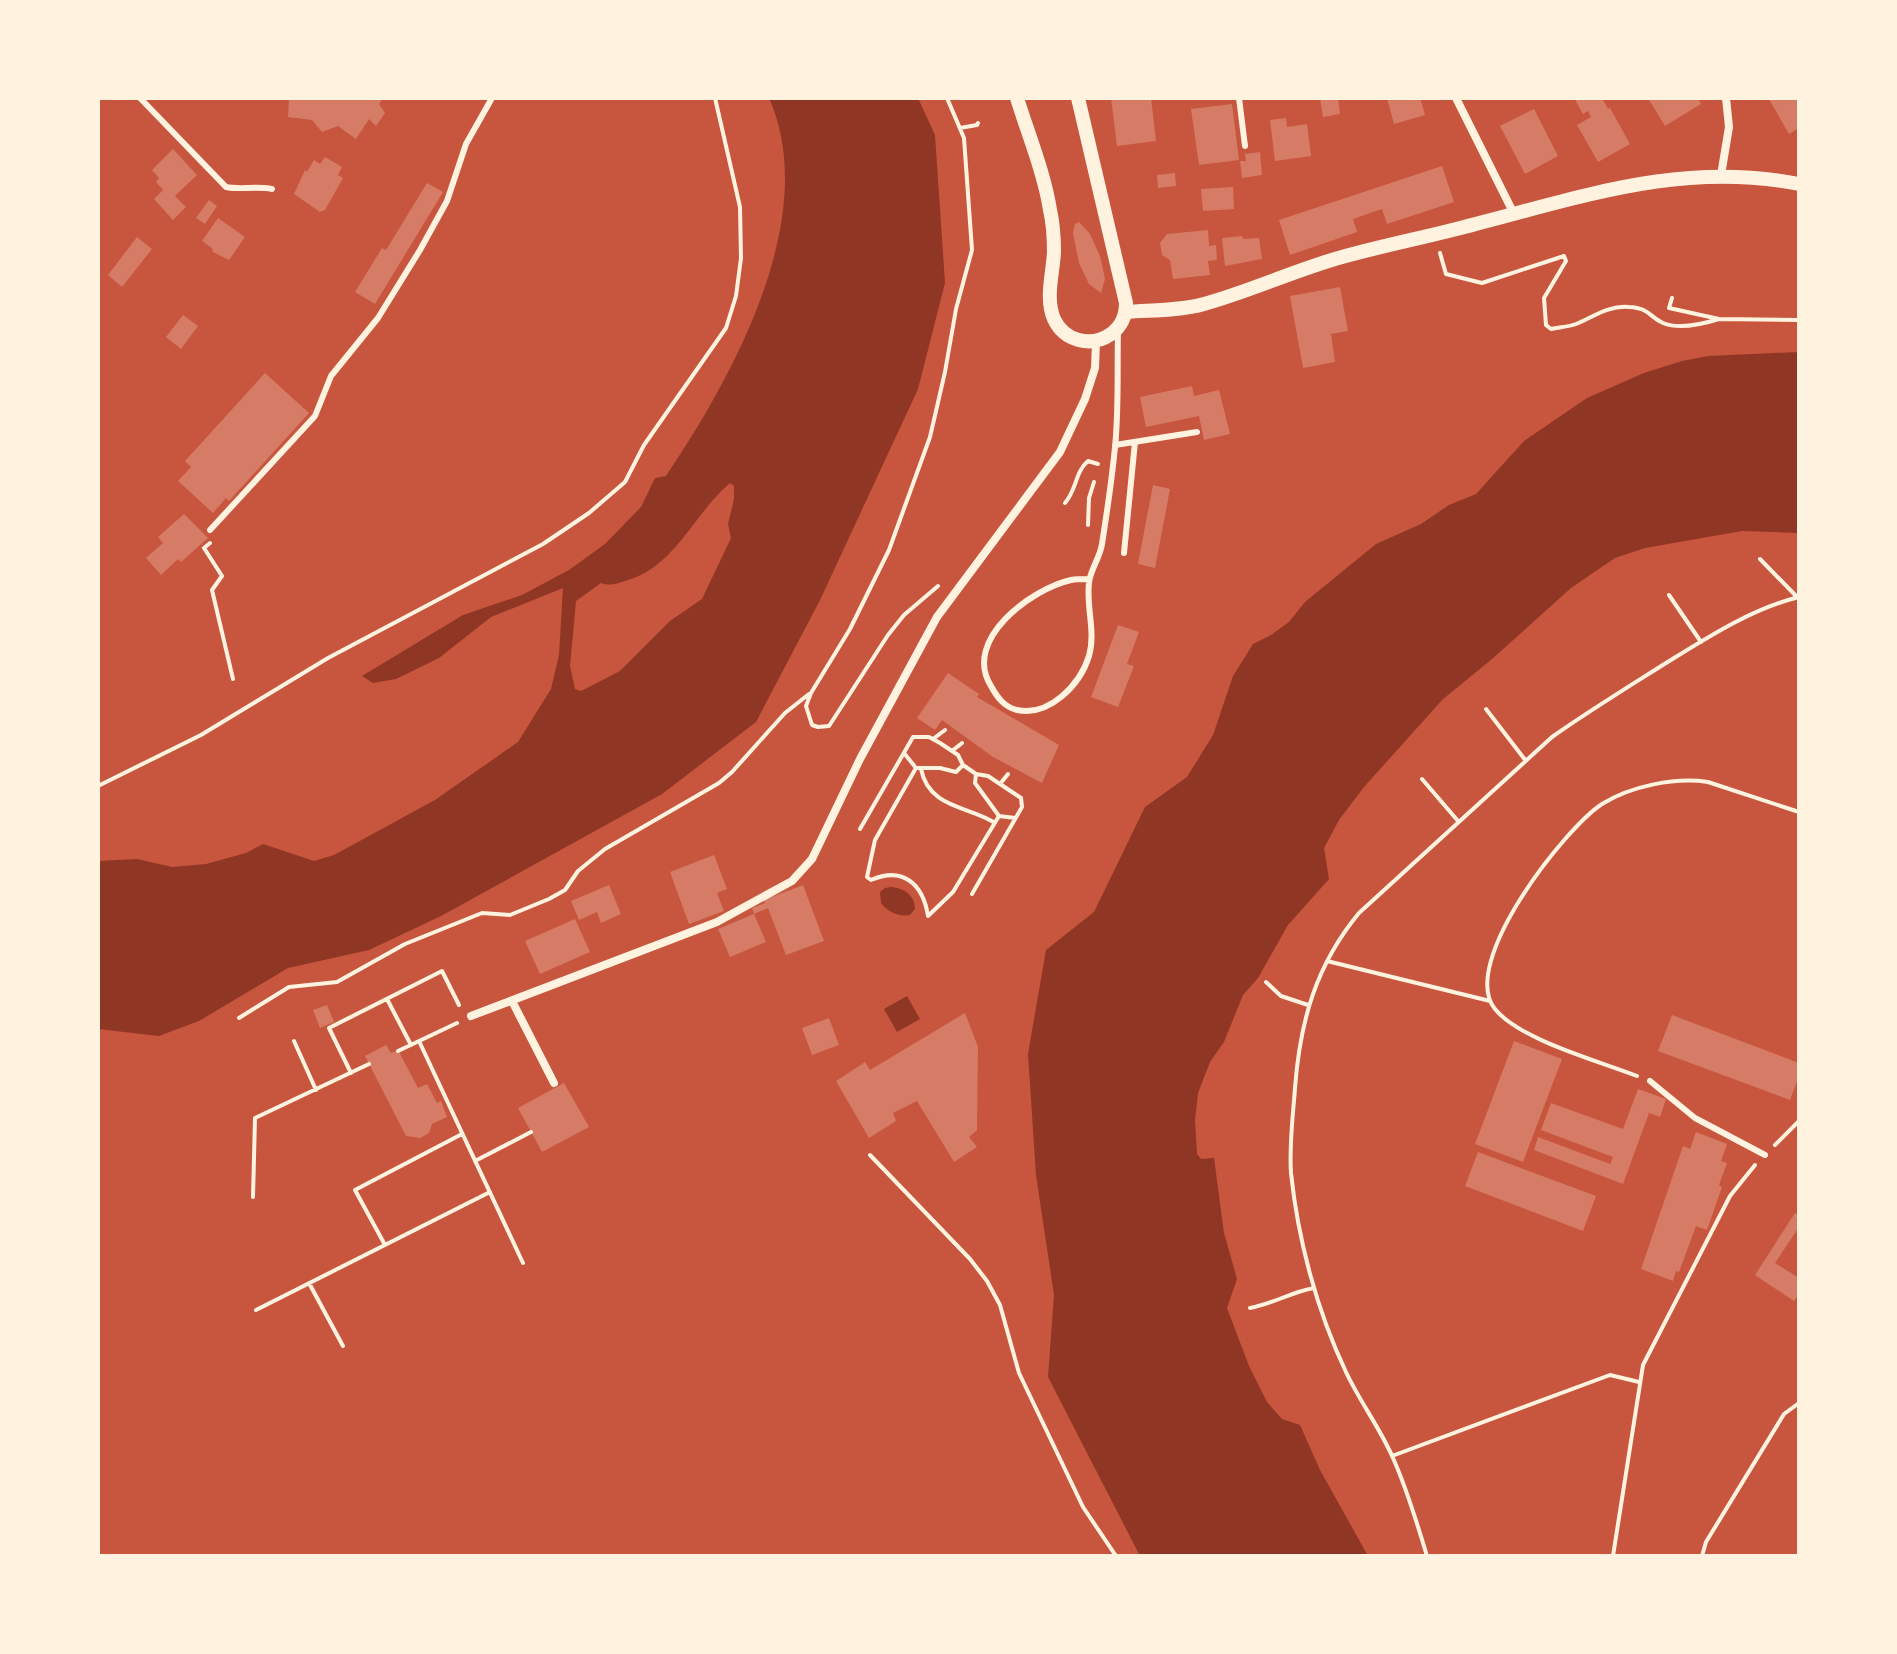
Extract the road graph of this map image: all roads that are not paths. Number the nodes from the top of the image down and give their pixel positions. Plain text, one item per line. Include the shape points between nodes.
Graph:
1 (140, 98) edge
2 (492, 98) edge
3 (1017, 98) edge
4 (1078, 98) edge
5 (1239, 98) edge
6 (1456, 98) edge
7 (1726, 98) edge
8 (1245, 146) dead end
9 (1721, 175) junction
10 (1799, 184) edge
11 (272, 189) dead end
12 (1514, 214) junction
13 (1126, 312) junction
14 (1118, 328) junction
15 (1096, 341) junction
16 (1197, 432) dead end
17 (1135, 442) junction
18 (1115, 445) junction
19 (210, 530) road end
20 (1124, 553) dead end
21 (1089, 579) junction
22 (512, 1001) junction
23 (468, 1018) road end
24 (1650, 1081) road end
25 (554, 1083) dead end
26 (1765, 1155) dead end

1 - 11 lane via 226,187
2 - 19 lane via 466,144 451,191 427,238 378,318 331,376 315,416
3 - 15 street via 1050,207 1051,311 1069,337
4 - 13 street
5 - 8 lane
6 - 12 street
7 - 9 street via 1729,127
9 - 10 street
9 - 12 street via 1603,191
12 - 13 street via 1341,257 1204,304
13 - 14 street
14 - 15 street
14 - 18 lane
15 - 22 street via 1095,368 1085,399 1060,452 937,617 812,859 792,881 717,922
16 - 17 lane
17 - 18 lane
17 - 20 lane
18 - 21 lane via 1102,548
21 - 21 lane via 1070,580 1031,597 992,635 984,671 1010,708 1038,710 1053,704 1076,678 1090,644
22 - 23 street
22 - 25 street
24 - 26 lane via 1695,1118

